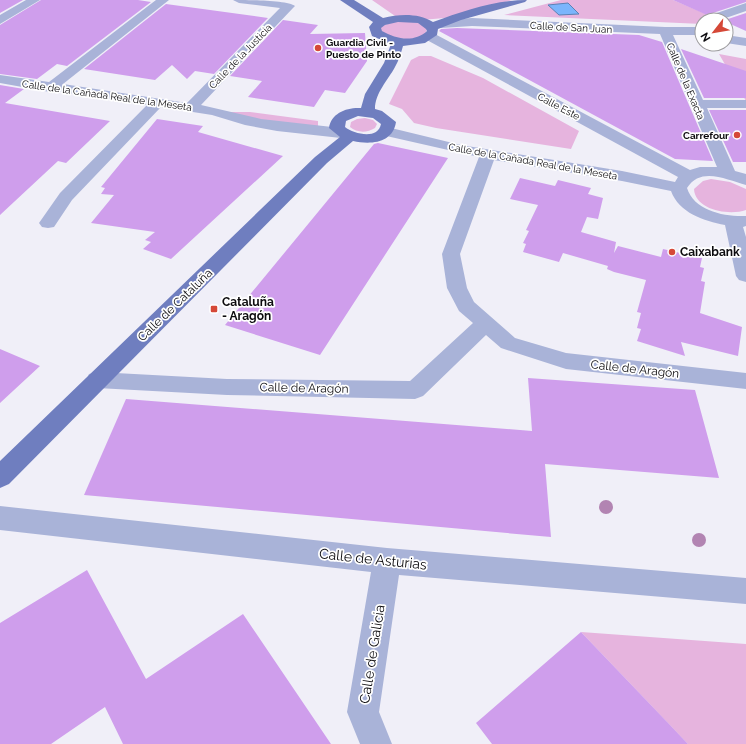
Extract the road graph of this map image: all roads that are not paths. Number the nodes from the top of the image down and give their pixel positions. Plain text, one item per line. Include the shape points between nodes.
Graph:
1 (34, 0) edge
2 (163, 0) edge
3 (239, 0) edge
4 (346, 0) edge
5 (521, 0) edge
6 (746, 7) edge
7 (732, 12) edge
8 (384, 16) junction
9 (457, 17) junction
10 (0, 20) edge
11 (421, 20) junction
12 (694, 28) edge
13 (434, 29) junction
14 (746, 30) edge
15 (665, 31) junction
16 (689, 31) junction
17 (734, 31) edge
18 (694, 32) edge
19 (734, 40) edge
20 (398, 42) junction
21 (746, 42) edge
22 (0, 79) edge
23 (50, 88) junction
24 (157, 103) junction
25 (696, 104) junction
26 (746, 104) edge
27 (191, 107) junction
28 (215, 111) junction
29 (278, 112) dead end
30 (368, 112) junction
31 (300, 115) dead end
32 (341, 118) junction
33 (386, 132) junction
34 (345, 135) junction
35 (488, 154) junction
36 (740, 176) edge
37 (684, 182) junction
38 (739, 221) edge
39 (48, 223) dead end
40 (746, 276) edge
41 (486, 323) junction
42 (97, 380) junction
43 (746, 381) edge
44 (1, 475) edge
45 (0, 518) edge
46 (386, 561) junction
47 (746, 591) edge
48 (376, 744) edge

1 - 10 street
2 - 23 street
3 - 27 street, Calle de la Justicia via 289,6
4 - 8 main road
5 - 9 main road
6 - 7 street
8 - 11 main road
8 - 20 main road via 375,27 376,33 384,39
9 - 11 main road
9 - 13 main road
11 - 13 main road
12 - 16 street
13 - 15 street, Calle de San Juan via 472,22
13 - 20 main road via 421,40
13 - 37 street, Calle Este
14 - 17 street
15 - 16 street, Calle de San Juan
15 - 25 street, Calle de la Exacta
16 - 18 street, Calle de San Juan
19 - 21 street
20 - 30 main road via 390,65 372,94 367,106
22 - 23 street, Calle de la Cañada Real de la Meseta
23 - 24 street, Calle de la Cañada Real de la Meseta
24 - 27 street, Calle de la Cañada Real de la Meseta
24 - 39 street via 66,197
25 - 26 street
25 - 36 street, Calle de la Exacta
27 - 28 street, Calle de la Cañada Real de la Meseta
28 - 29 street, Calle de la Cañada Real de la Meseta via 248,108
28 - 34 street, Calle de la Cañada Real de la Meseta via 236,119
30 - 32 main road via 358,112
30 - 33 main road via 377,114 389,122 390,127
31 - 32 street
32 - 34 main road via 337,128
33 - 34 main road via 370,138
33 - 35 street, Calle de la Cañada Real de la Meseta
34 - 42 main road, Calle de Cataluña
35 - 37 street, Calle de la Cañada Real de la Meseta via 651,180
35 - 41 street, Calle de Aragón via 452,254 457,288 466,306
36 - 37 street via 713,172
37 - 38 street via 684,200 698,211 719,219
38 - 40 street
41 - 42 street, Calle de Aragón via 415,390 227,387
41 - 43 street, Calle de Aragón via 508,343 566,361
42 - 44 main road, Calle de Cataluña
45 - 46 street, Calle de Asturias
46 - 47 street, Calle de Asturias
46 - 48 street, Calle de Galicia via 362,712

